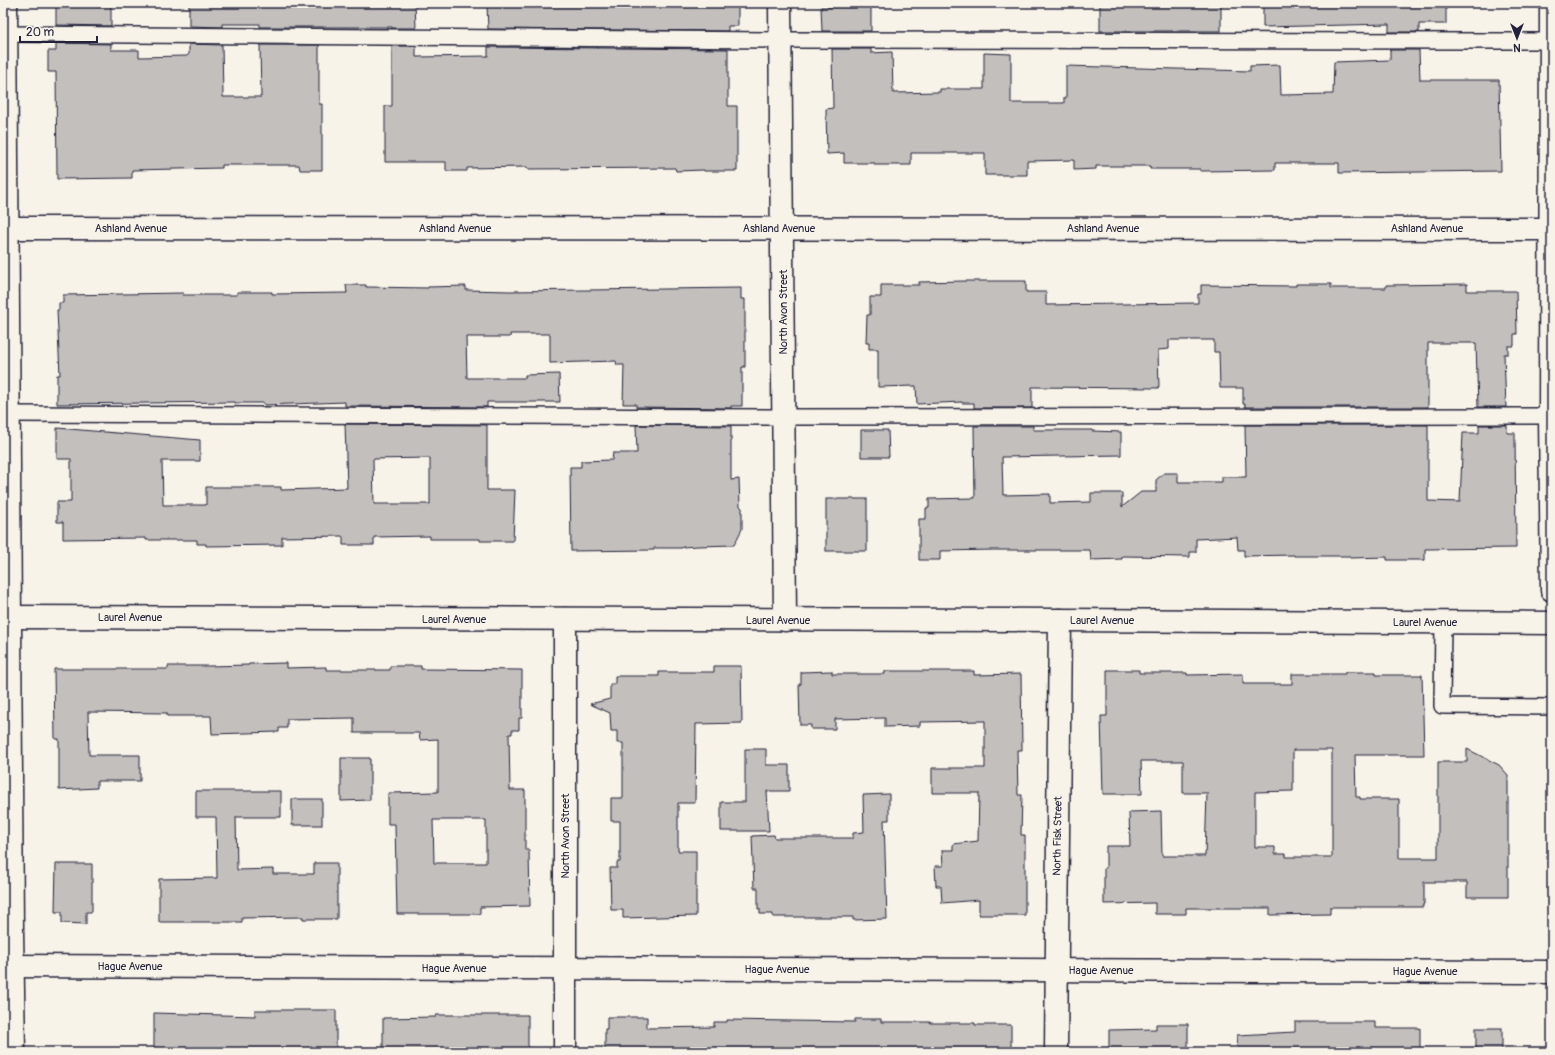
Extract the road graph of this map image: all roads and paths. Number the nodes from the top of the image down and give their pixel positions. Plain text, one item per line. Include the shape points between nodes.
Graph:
1 (6, 3) edge
2 (780, 3) edge
3 (1551, 3) edge
4 (6, 34) junction
5 (780, 40) junction
6 (1551, 41) junction
7 (1551, 170) edge
8 (782, 228) junction
9 (1550, 229) junction
10 (6, 238) edge
11 (1551, 406) edge
12 (8, 414) junction
13 (784, 417) junction
14 (1552, 590) edge
15 (6, 617) edge
16 (565, 619) junction
17 (785, 620) junction
18 (1060, 620) junction
19 (1443, 623) junction
20 (1552, 623) edge
21 (1552, 706) edge
22 (7, 789) edge
23 (8, 966) edge
24 (565, 968) junction
25 (1056, 970) junction
26 (1552, 972) edge
27 (14, 1052) edge
28 (565, 1052) edge
29 (1056, 1052) edge

1 - 4 street
2 - 5 street, North Avon Street
3 - 6 street
4 - 5 lane
4 - 10 street
5 - 6 lane
5 - 8 street, North Avon Street
6 - 7 street
7 - 9 street
8 - 9 street, Ashland Avenue
8 - 10 street, Ashland Avenue
8 - 13 street, North Avon Street
9 - 11 street
10 - 12 street
11 - 13 lane
11 - 14 street
12 - 13 lane
12 - 15 street
13 - 17 street, North Avon Street
15 - 16 street, Laurel Avenue
15 - 22 street
16 - 17 street, Laurel Avenue
16 - 24 street, North Avon Street
17 - 18 street, Laurel Avenue
18 - 19 street, Laurel Avenue
18 - 25 street, North Fisk Street
19 - 20 street, Laurel Avenue
19 - 21 lane via 1442,706
22 - 23 street
23 - 24 street, Hague Avenue
23 - 27 street
24 - 25 street, Hague Avenue
24 - 28 street, North Avon Street
25 - 26 street, Hague Avenue
25 - 29 street, North Fisk Street

